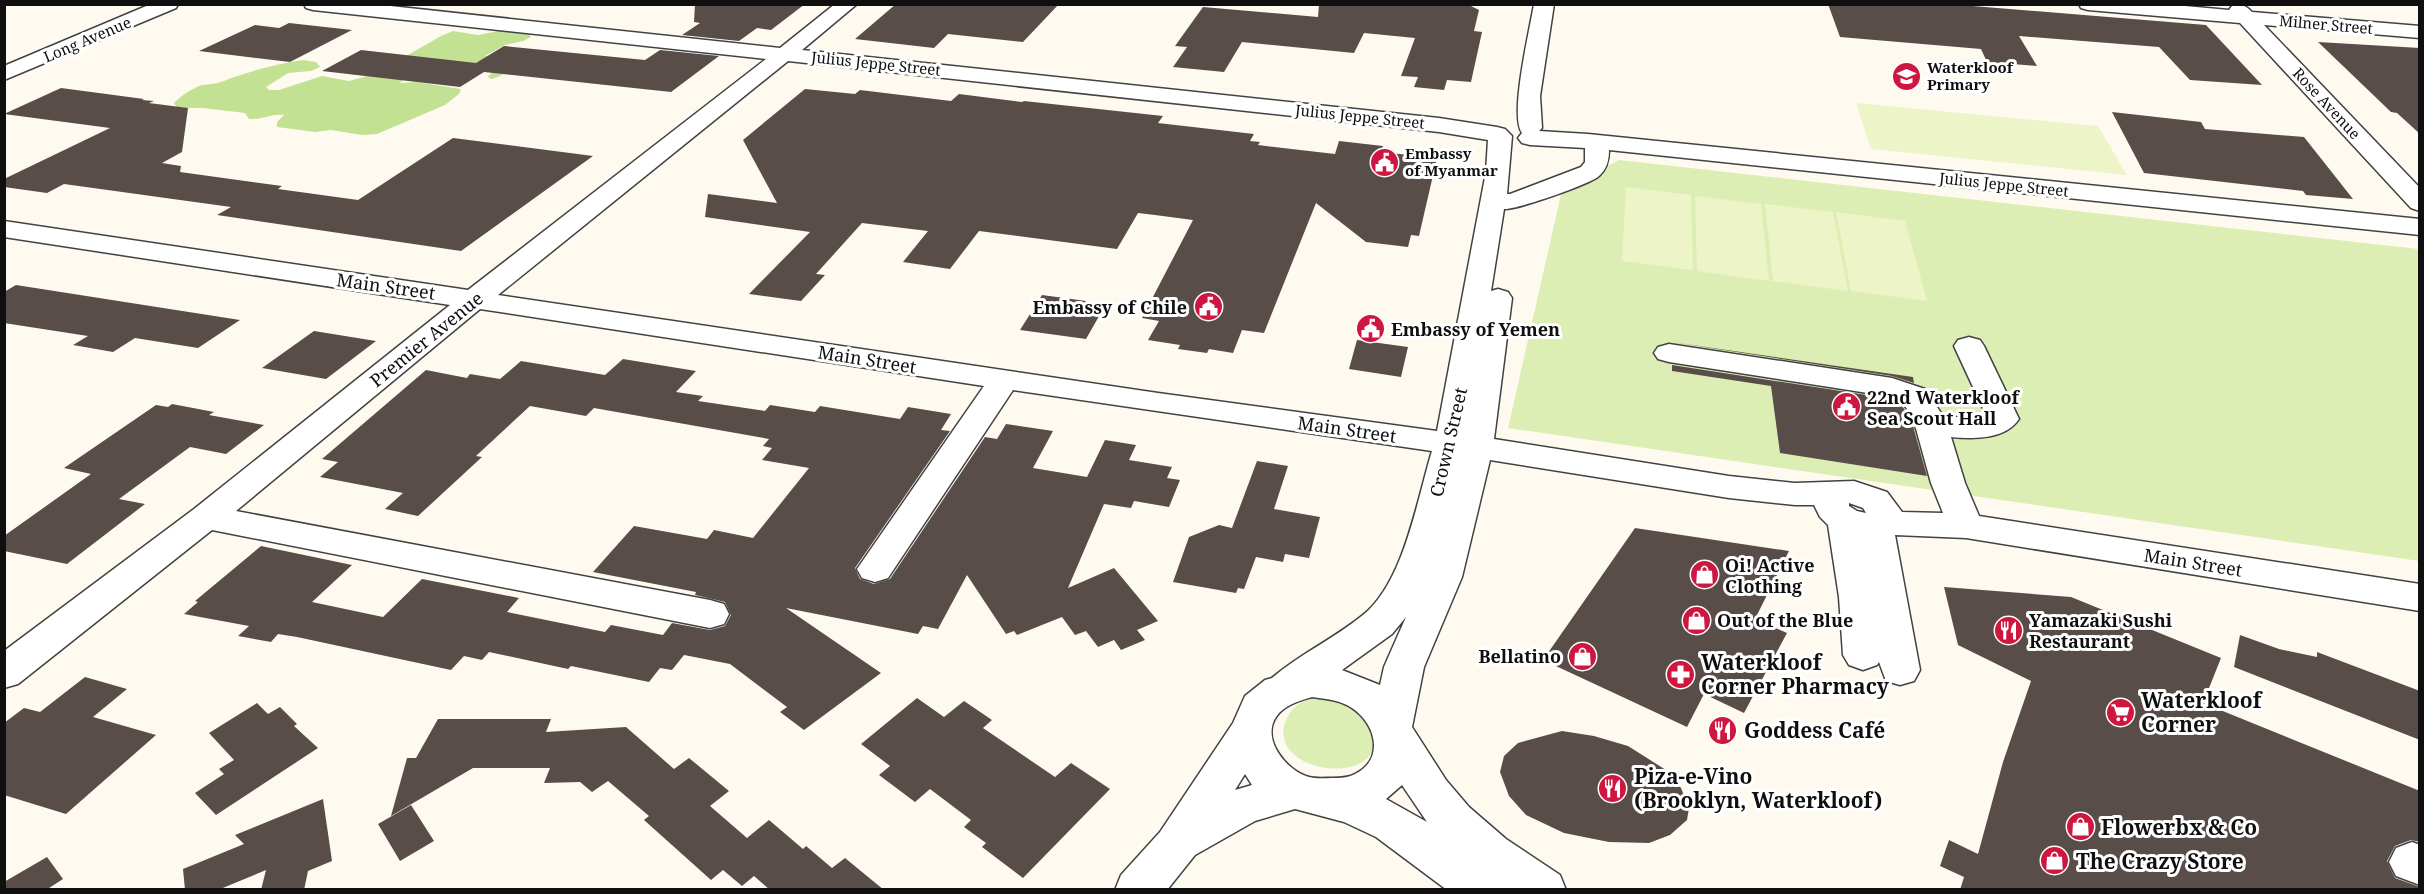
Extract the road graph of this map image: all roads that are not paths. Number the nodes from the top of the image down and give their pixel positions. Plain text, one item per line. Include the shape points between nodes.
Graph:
1 (169, 4) edge
2 (313, 4) edge
3 (848, 4) edge
4 (1530, 4) edge
5 (1544, 4) edge
6 (2088, 4) edge
7 (2240, 11) edge
8 (2420, 32) edge
9 (786, 53) junction
10 (4, 74) edge
11 (1523, 95) junction
12 (1499, 130) junction
13 (1530, 134) junction
14 (1592, 142) junction
15 (1505, 187) junction
16 (2420, 203) edge
17 (2420, 227) edge
18 (4, 229) edge
19 (475, 299) junction
20 (1969, 346) dead end
21 (1669, 353) dead end
22 (1004, 380) junction
23 (1931, 425) junction
24 (1464, 445) junction
25 (206, 517) junction
26 (1860, 522) junction
27 (1966, 526) junction
28 (875, 569) dead end
29 (2420, 598) edge
30 (710, 614) dead end
31 (1863, 655) dead end
32 (1900, 670) dead end
33 (4, 673) edge
34 (1287, 688) junction
35 (1252, 728) junction
36 (1394, 733) junction
37 (1303, 794) junction
38 (1176, 846) junction
39 (1137, 890) edge
40 (1483, 890) edge
41 (1543, 890) edge

1 - 10 street, Long Avenue
2 - 9 street, Julius Jeppe Street
3 - 9 street, Premier Avenue
4 - 11 street, Crown Street
5 - 11 street, Crown Street
6 - 7 street, Milner Street
7 - 8 street, Milner Street
7 - 16 street, Rose Avenue
9 - 12 street, Julius Jeppe Street
9 - 19 street, Premier Avenue
11 - 12 street, Crown Street
11 - 13 street, Crown Street
12 - 13 street, Julius Jeppe Street via 1513,140
12 - 15 street, Crown Street
13 - 14 street, Julius Jeppe Street
13 - 15 street, Crown Street
14 - 15 street via 1597,162 1590,172
14 - 17 street, Julius Jeppe Street
15 - 24 street, Crown Street
18 - 19 street, Main Street
19 - 22 street, Main Street
19 - 25 street, Premier Avenue
20 - 23 street via 2003,419 1992,427
21 - 23 street via 1892,387 1912,393 1921,401
22 - 24 street, Main Street
22 - 28 street
23 - 27 street
24 - 26 street, Main Street via 1729,487
24 - 34 street, Crown Street via 1415,570 1397,603 1363,636
24 - 36 street, Crown Street via 1443,577 1404,667
25 - 30 street
25 - 33 street, Premier Avenue
26 - 27 street, Main Street
26 - 31 street via 1858,597
26 - 32 street
27 - 29 street, Main Street
34 - 35 street via 1261,706
34 - 36 street via 1322,682 1365,694 1379,705
35 - 37 street via 1253,750 1260,764 1272,777
35 - 38 street
36 - 37 street via 1396,749 1391,766 1372,785 1344,796
36 - 41 street via 1443,810 1469,835
37 - 38 street via 1268,797 1231,810
37 - 40 street via 1383,817
38 - 39 street

